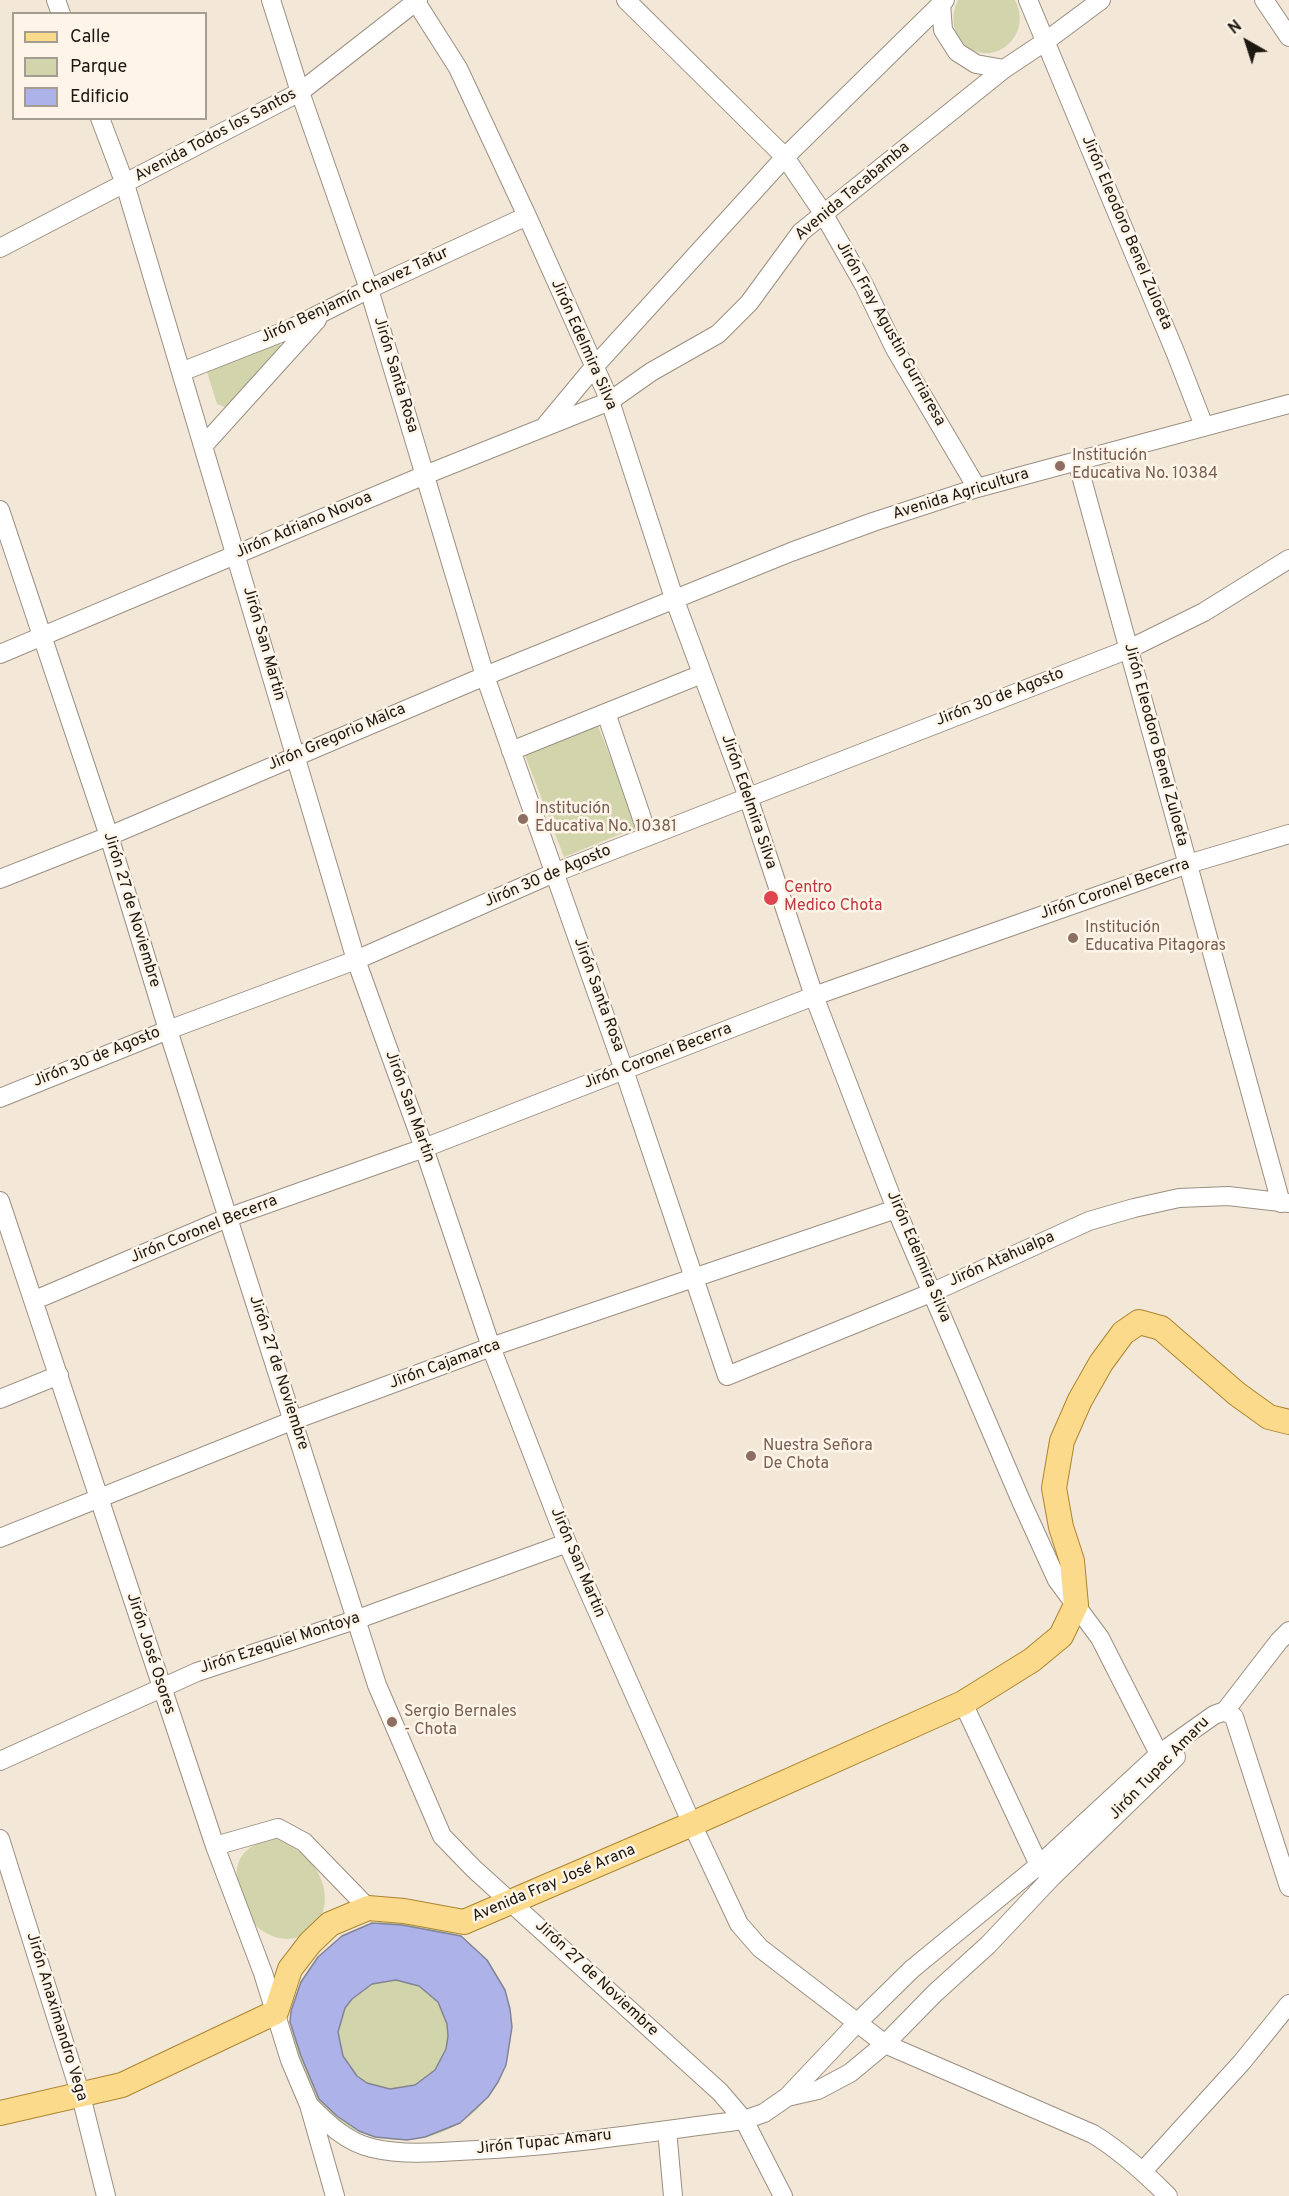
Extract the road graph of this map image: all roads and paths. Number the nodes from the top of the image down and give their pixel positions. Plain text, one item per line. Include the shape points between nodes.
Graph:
1 (272, 0) edge
2 (626, 0) edge
3 (1028, 0) edge
4 (1101, 0) edge
5 (1264, 0) edge
6 (417, 1) edge
7 (943, 2) edge
8 (1289, 37) edge
9 (1046, 41) junction
10 (1004, 69) junction
11 (300, 92) junction
12 (101, 120) edge
13 (784, 158) junction
14 (125, 184) junction
15 (823, 213) junction
16 (527, 216) junction
17 (0, 248) edge
18 (369, 289) junction
19 (326, 310) junction
20 (594, 367) junction
21 (181, 372) junction
22 (609, 401) junction
23 (1286, 408) edge
24 (545, 426) junction
25 (1203, 426) junction
26 (204, 446) junction
27 (1077, 461) junction
28 (425, 475) junction
29 (977, 488) junction
30 (0, 510) edge
31 (236, 554) junction
32 (1289, 560) edge
33 (674, 598) junction
34 (42, 636) junction
35 (1129, 648) junction
36 (0, 654) edge
37 (702, 674) junction
38 (485, 676) junction
39 (606, 713) junction
40 (511, 751) junction
41 (296, 756) junction
42 (748, 797) junction
43 (1289, 834) edge
44 (109, 836) junction
45 (648, 836) junction
46 (1188, 864) junction
47 (554, 873) junction
48 (0, 879) edge
49 (356, 960) junction
50 (814, 996) junction
51 (168, 1030) junction
52 (624, 1070) junction
53 (0, 1098) edge
54 (424, 1148) junction
55 (0, 1201) edge
56 (1285, 1203) edge
57 (896, 1209) junction
58 (228, 1218) junction
59 (695, 1277) junction
60 (933, 1292) junction
61 (34, 1299) junction
62 (491, 1347) junction
63 (59, 1375) junction
64 (727, 1376) joint
65 (0, 1399) edge
66 (294, 1420) junction
67 (1289, 1422) edge
68 (99, 1498) junction
69 (0, 1538) edge
70 (567, 1543) junction
71 (1076, 1605) junction
72 (358, 1619) junction
73 (1289, 1631) edge
74 (161, 1687) junction
75 (963, 1703) junction
76 (1219, 1713) junction
77 (1164, 1760) junction
78 (0, 1761) edge
79 (692, 1824) junction
80 (0, 1839) edge
81 (216, 1846) junction
82 (1045, 1871) junction
83 (1289, 1887) edge
84 (512, 1902) junction
85 (368, 1908) junction
86 (1289, 2004) edge
87 (276, 2012) junction
88 (856, 2024) junction
89 (885, 2044) junction
90 (81, 2096) junction
91 (787, 2097) junction
92 (309, 2105) junction
93 (0, 2113) edge
94 (744, 2120) junction
95 (667, 2130) junction
96 (1143, 2171) junction
97 (106, 2196) edge
98 (335, 2196) edge
99 (673, 2196) edge
100 (783, 2196) edge
101 (1168, 2196) edge

1 - 11 street, Jirón Santa Rosa
2 - 13 street, Jirón Fray Agustin Gurriaresa
3 - 9 street
4 - 9 street, Avenida Tacabamba
5 - 8 street
6 - 11 street, Avenida Todos los Santos
6 - 16 street, Jirón Edelmira Silva via 458,68
7 - 10 street via 943,30 957,52 976,64
7 - 13 street
9 - 10 street, Avenida Tacabamba
9 - 25 street, Jirón Eleodoro Benel Zuloeta
10 - 15 street, Avenida Tacabamba
11 - 14 street, Avenida Todos los Santos
11 - 18 street, Jirón Santa Rosa
12 - 14 street, Jirón San Martin
13 - 15 street, Jirón Fray Agustin Gurriaresa
13 - 20 street
14 - 17 street, Avenida Todos los Santos
14 - 21 street, Jirón San Martin
15 - 22 street, Avenida Tacabamba via 801,232 749,303 718,334
15 - 29 street, Jirón Fray Agustin Gurriaresa via 895,349
16 - 18 street, Jirón Benjamín Chavez Tafur
16 - 20 street, Jirón Edelmira Silva
18 - 19 street, Jirón Benjamín Chavez Tafur
18 - 28 street, Jirón Santa Rosa
19 - 21 street, Jirón Benjamín Chavez Tafur via 288,330
19 - 26 street
20 - 22 street, Jirón Edelmira Silva
20 - 24 street
21 - 26 street, Jirón San Martin
22 - 24 street, Jirón Adriano Novoa
22 - 33 street, Jirón Edelmira Silva
23 - 25 street, Avenida Agricultura
24 - 28 street, Jirón Adriano Novoa
25 - 27 street, Avenida Agricultura
26 - 31 street, Jirón San Martin
27 - 29 street, Avenida Agricultura
27 - 35 street, Jirón Eleodoro Benel Zuloeta
28 - 31 street, Jirón Adriano Novoa
28 - 38 street, Jirón Santa Rosa
29 - 33 street, Avenida Agricultura via 862,526
30 - 34 street, Jirón 27 de Noviembre
31 - 34 street, Jirón Adriano Novoa
31 - 41 street, Jirón San Martin
32 - 35 street, Jirón 30 de Agosto via 1204,612
33 - 37 street, Jirón Edelmira Silva
33 - 38 street, Jirón Gregorio Malca
34 - 36 street, Jirón Adriano Novoa
34 - 44 street, Jirón 27 de Noviembre
35 - 42 street, Jirón 30 de Agosto
35 - 46 street, Jirón Eleodoro Benel Zuloeta
37 - 39 street
37 - 42 street, Jirón Edelmira Silva
38 - 40 street, Jirón Santa Rosa
38 - 41 street, Jirón Gregorio Malca
39 - 40 street
39 - 45 street
40 - 47 street, Jirón Santa Rosa
41 - 44 street, Jirón Gregorio Malca
41 - 49 street, Jirón San Martin
42 - 45 street, Jirón 30 de Agosto
42 - 50 street, Jirón Edelmira Silva
43 - 46 street, Jirón Coronel Becerra
44 - 48 street, Jirón Gregorio Malca
44 - 51 street, Jirón 27 de Noviembre
45 - 47 street, Jirón 30 de Agosto
46 - 50 street, Jirón Coronel Becerra
46 - 56 street, Jirón Eleodoro Benel Zuloeta
47 - 49 street, Jirón 30 de Agosto
47 - 52 street, Jirón Santa Rosa
49 - 51 street, Jirón 30 de Agosto
49 - 54 street, Jirón San Martin
50 - 52 street, Jirón Coronel Becerra
50 - 57 street, Jirón Edelmira Silva
51 - 53 street, Jirón 30 de Agosto
51 - 58 street, Jirón 27 de Noviembre
52 - 54 street, Jirón Coronel Becerra
52 - 59 street, Jirón Santa Rosa
54 - 58 street, Jirón Coronel Becerra
54 - 62 street, Jirón San Martin
55 - 61 street, Jirón José Osores
56 - 60 street, Jirón Atahualpa via 1228,1196 1179,1198 1134,1208 1089,1221
57 - 59 street, Jirón Cajamarca
57 - 60 street, Jirón Edelmira Silva
58 - 61 street, Jirón Coronel Becerra
58 - 66 street, Jirón 27 de Noviembre
59 - 62 street, Jirón Cajamarca
59 - 64 street, Jirón Santa Rosa
60 - 64 street, Jirón Atahualpa
60 - 71 street, Jirón Edelmira Silva via 1040,1545 1057,1580
61 - 63 street, Jirón José Osores
62 - 66 street, Jirón Cajamarca
62 - 70 street, Jirón San Martin
63 - 65 street
63 - 68 street, Jirón José Osores
66 - 68 street, Jirón Cajamarca
66 - 72 street, Jirón 27 de Noviembre
67 - 71 main road via 1269,1417 1237,1394 1161,1328 1139,1322 1123,1333 1080,1400 1062,1441 1054,1488 1072,1561
68 - 69 street, Jirón Cajamarca
68 - 74 street, Jirón José Osores
70 - 72 street, Jirón Ezequiel Montoya
70 - 79 street, Jirón San Martin
71 - 75 main road, Avenida Fray José Arana via 1061,1636 1032,1660
71 - 77 street, Jirón Edelmira Silva via 1100,1638
72 - 74 street, Jirón Ezequiel Montoya
72 - 84 street, Jirón 27 de Noviembre via 377,1685 442,1836
73 - 76 street, Jirón Tupac Amaru
74 - 78 street, Jirón Ezequiel Montoya
74 - 81 street, Jirón José Osores
75 - 79 main road, Avenida Fray José Arana
75 - 82 street
76 - 77 street, Jirón Tupac Amaru
76 - 83 street via 1234,1717
77 - 82 street, Jirón Tupac Amaru
79 - 84 main road, Avenida Fray José Arana
79 - 88 street, Jirón San Martin via 739,1924 760,1948
80 - 90 street, Jirón Anaximandro Vega
81 - 85 street via 278,1828 304,1842
81 - 87 street, Jirón José Osores
82 - 88 street, Jirón Tupac Amaru via 912,1970
82 - 89 street, Jirón Tupac Amaru via 988,1945
84 - 85 main road, Avenida Fray José Arana via 464,1922
84 - 94 street, Jirón 27 de Noviembre via 720,2092
85 - 87 main road, Avenida Fray José Arana via 330,1924 310,1943 290,1969
86 - 96 street
87 - 90 main road via 122,2085
87 - 92 street, Jirón José Osores
88 - 89 street, Jirón San Martin
88 - 91 street, Jirón Tupac Amaru
89 - 91 street, Jirón Tupac Amaru via 850,2073 818,2090
89 - 96 street, Jirón San Martin via 1093,2134
90 - 93 main road
90 - 97 street, Jirón Anaximandro Vega
91 - 94 street, Jirón Tupac Amaru via 765,2113
92 - 95 street, Jirón Tupac Amaru via 351,2141 372,2148 412,2152 524,2148
92 - 98 street, Jirón José Osores
94 - 95 street, Jirón Tupac Amaru
94 - 100 street, Jirón 27 de Noviembre
95 - 99 street
96 - 101 street, Jirón San Martin

